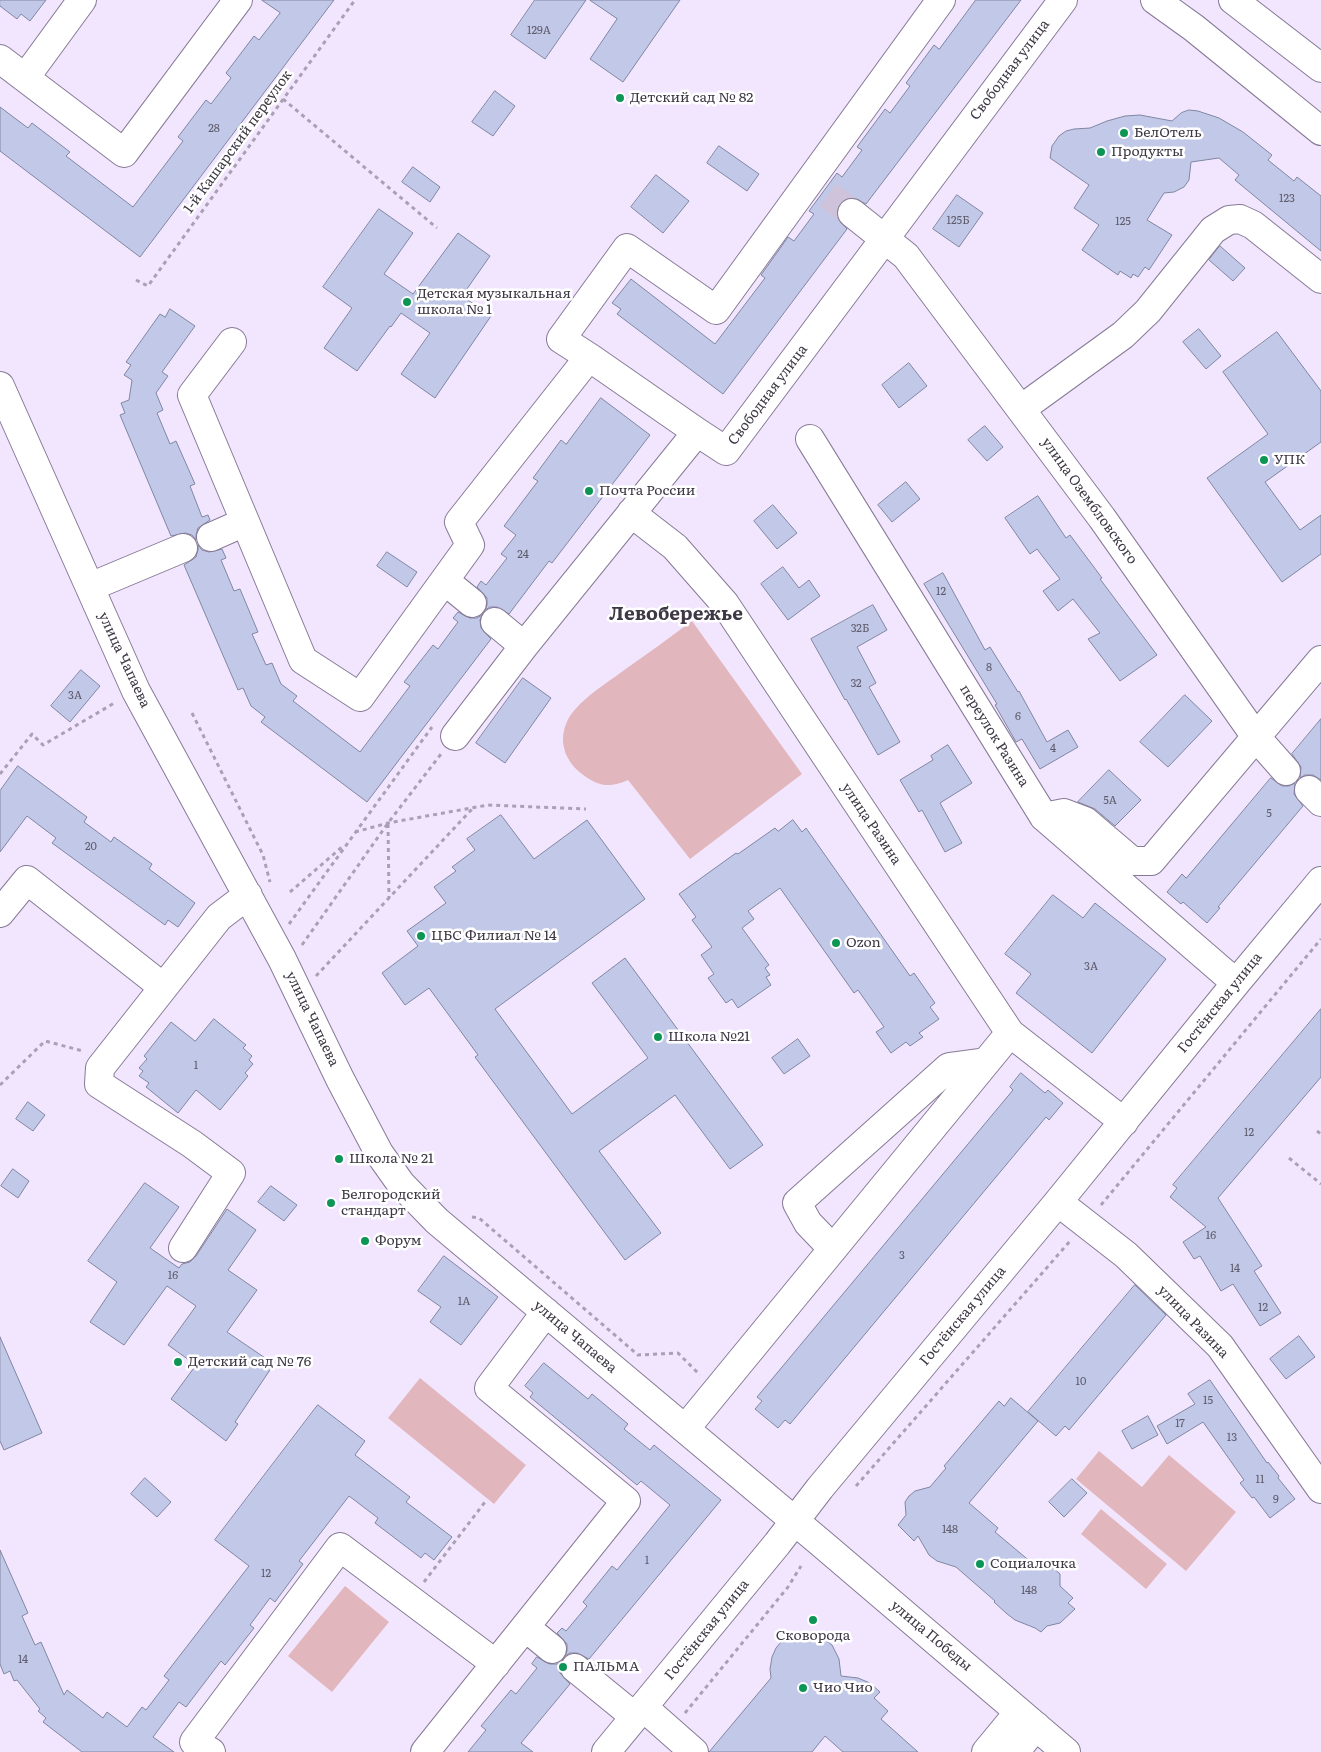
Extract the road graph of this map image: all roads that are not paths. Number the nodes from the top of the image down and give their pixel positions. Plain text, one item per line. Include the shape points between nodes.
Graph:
1 (82, 0) edge
2 (238, 0) edge
3 (942, 0) edge
4 (1063, 0) edge
5 (1154, 0) edge
6 (1233, 0) edge
7 (0, 58) edge
8 (1321, 68) edge
9 (25, 78) junction
10 (1321, 130) edge
11 (852, 213) tunnel mouth
12 (884, 238) junction
13 (1321, 279) edge
14 (232, 342) dead end
15 (589, 357) junction
16 (0, 386) edge
17 (1021, 409) junction
18 (697, 432) junction
19 (810, 439) dead end
20 (631, 513) junction
21 (245, 522) junction
22 (211, 537) dead end
23 (183, 548) dead end
24 (444, 581) junction
25 (90, 587) junction
26 (472, 604) dead end
27 (495, 622) dead end
28 (524, 646) junction
29 (1321, 660) edge
30 (445, 729) road end
31 (1256, 737) junction
32 (1286, 771) dead end
33 (1044, 817) junction
34 (1321, 881) edge
35 (260, 893) junction
36 (0, 913) edge
37 (1236, 983) junction
38 (163, 988) junction
39 (1010, 1033) junction
40 (986, 1062) junction
41 (1124, 1122) junction
42 (1058, 1202) junction
43 (183, 1248) dead end
44 (833, 1249) junction
45 (546, 1312) junction
46 (685, 1429) junction
47 (1321, 1489) edge
48 (794, 1521) junction
49 (525, 1627) junction
50 (552, 1649) dead end
51 (496, 1664) junction
52 (575, 1668) dead end
53 (639, 1712) junction
54 (1028, 1719) junction
55 (211, 1752) edge
56 (425, 1752) edge
57 (606, 1752) edge
58 (694, 1752) edge
59 (986, 1752) edge
60 (1015, 1752) edge
61 (1066, 1752) edge

1 - 9 street
2 - 9 street via 124,153
3 - 15 street via 819,188 716,310 627,248 561,339
4 - 12 street, Свободная улица
5 - 10 street
6 - 8 street
7 - 9 street
11 - 12 street, улица Озембловского
12 - 17 street, улица Озембловского via 906,256
12 - 18 street, Свободная улица via 726,451
13 - 17 street via 1253,225 1240,219 1229,220 1213,230 1148,311 1123,335
14 - 21 street via 192,395
15 - 18 street
15 - 24 street via 458,522 470,545
16 - 25 street, улица Чапаева
17 - 31 street, улица Озембловского
18 - 20 street
19 - 33 street, переулок Разина
20 - 28 street
20 - 39 street, улица Разина via 675,547 725,604
21 - 22 street
21 - 24 street via 303,660 360,697
23 - 25 street
24 - 26 street
25 - 35 street, улица Чапаева via 136,691
27 - 28 street
28 - 30 street
29 - 31 street
31 - 32 street, улица Озембловского
31 - 33 street via 1151,862 1132,862 1085,821 1064,813
33 - 37 street, переулок Разина
34 - 37 street, Гостёнская улица
35 - 38 street via 219,917
35 - 45 street, улица Чапаева via 282,959 379,1153 401,1184 437,1221
36 - 38 street via 27,880
37 - 41 street, Гостёнская улица
38 - 43 street via 100,1068 99,1084 232,1173
39 - 40 street
39 - 41 street, улица Разина
40 - 44 street
40 - 44 street via 949,1067 797,1204 808,1223
41 - 42 street, Гостёнская улица
42 - 47 street, улица Разина via 1126,1255 1220,1346
42 - 48 street, Гостёнская улица
44 - 46 street
45 - 46 street, улица Чапаева
45 - 49 street via 489,1388 626,1501
46 - 48 street, улица Чапаева
48 - 53 street, Гостёнская улица
48 - 54 street, улица Победы
49 - 50 street
49 - 51 street
51 - 55 street via 340,1547 194,1742
51 - 56 street
52 - 53 street
53 - 57 street, Гостёнская улица
53 - 58 street via 670,1731
54 - 59 street
54 - 60 street
54 - 61 street, улица Победы

